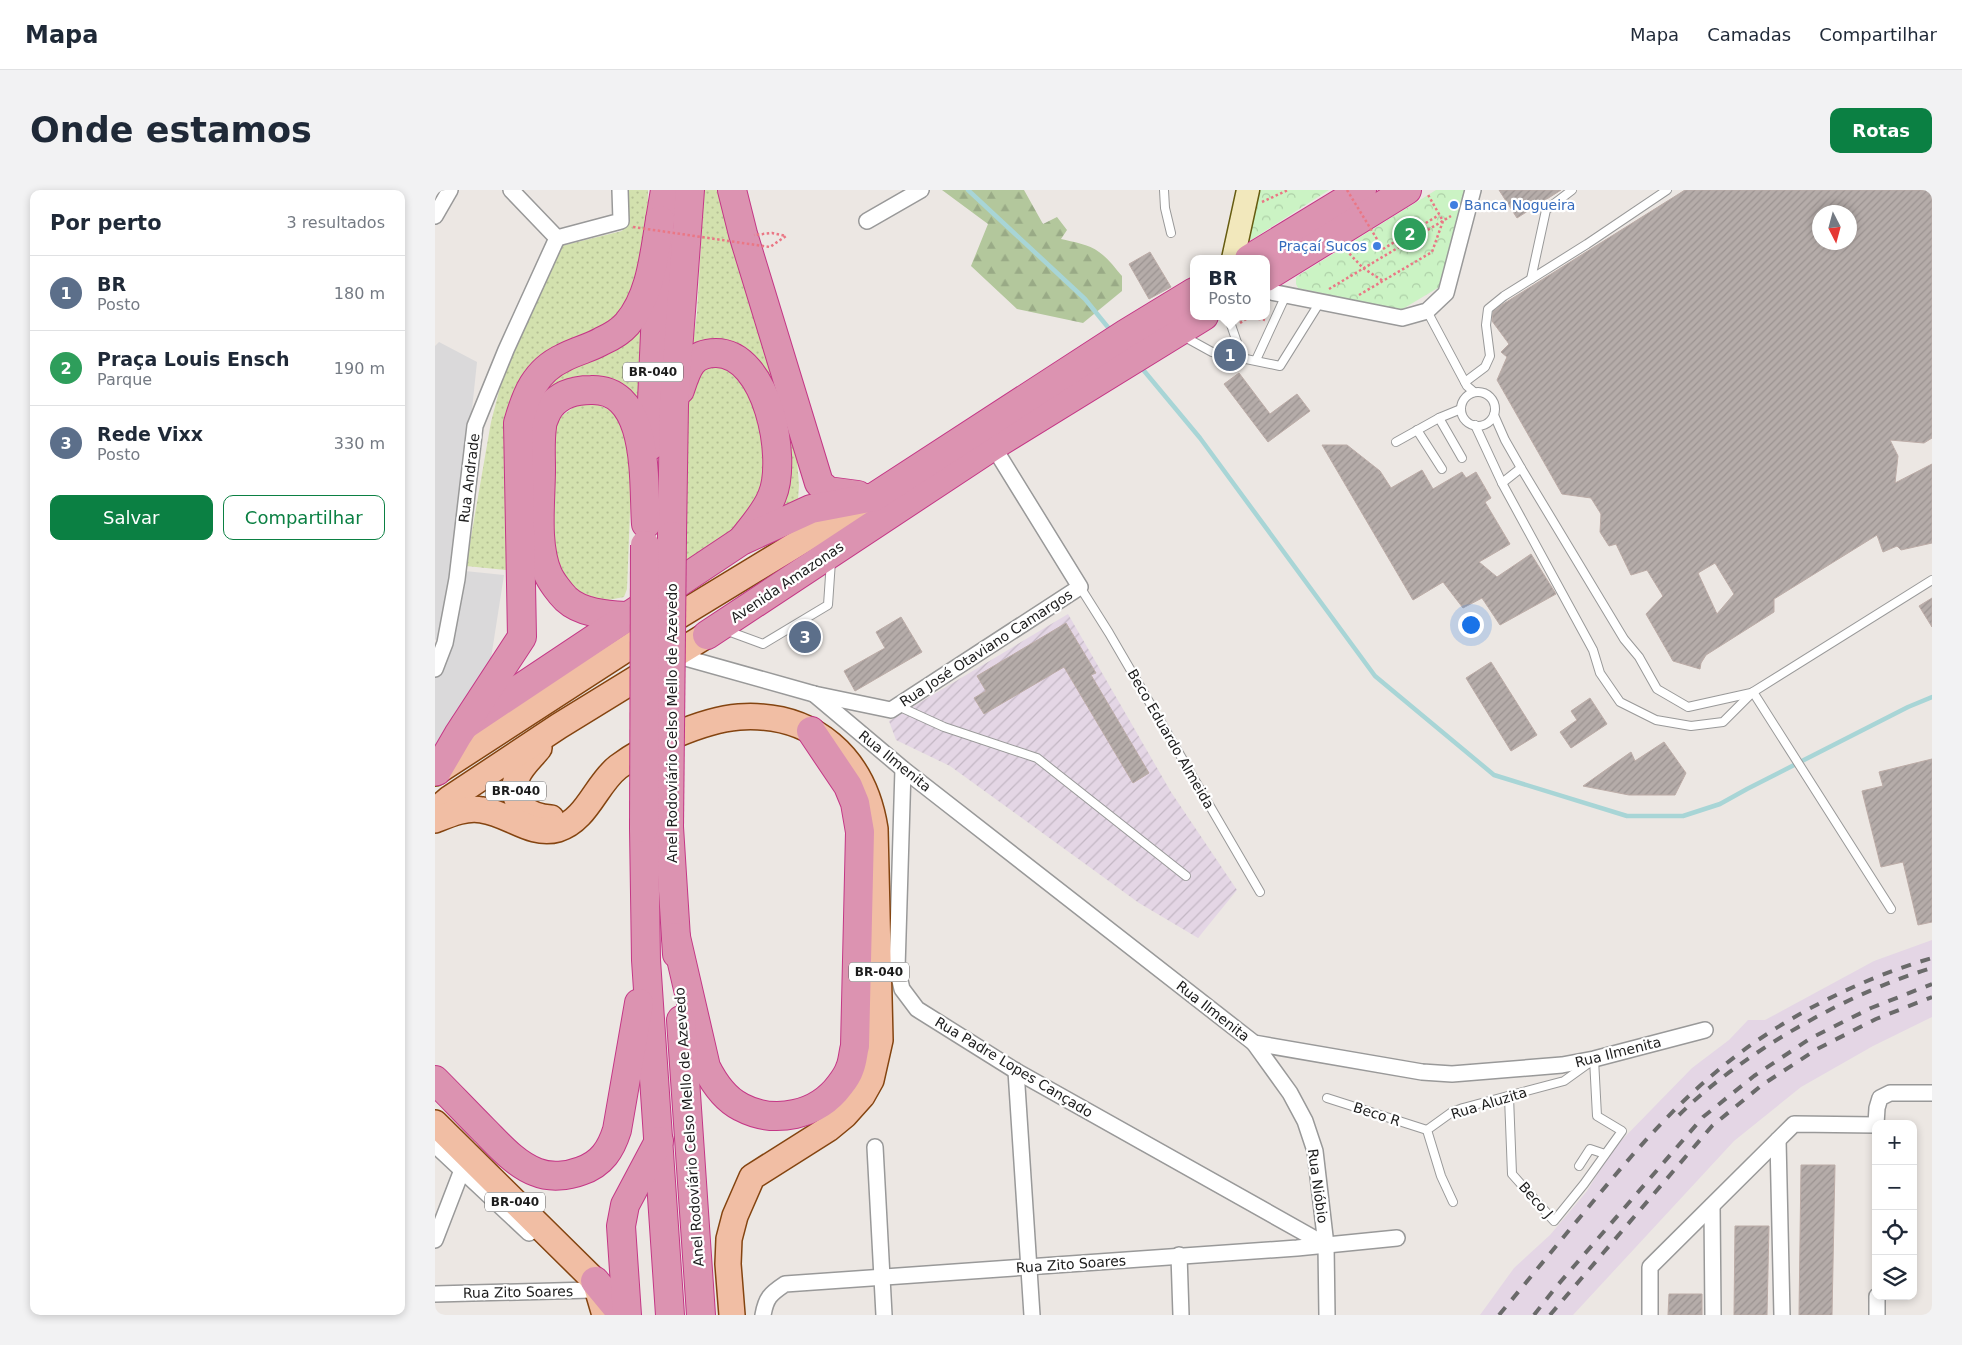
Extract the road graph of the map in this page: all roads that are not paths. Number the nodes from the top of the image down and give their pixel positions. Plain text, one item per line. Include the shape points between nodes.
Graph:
1 (450, 190) edge
2 (511, 190) edge
3 (620, 190) edge
4 (665, 190) edge
5 (690, 190) edge
6 (732, 190) edge
7 (921, 190) edge
8 (1164, 190) edge
9 (1248, 190) edge
10 (1362, 190) edge
11 (1407, 190) edge
12 (1473, 190) edge
13 (1572, 190) edge
14 (1667, 190) edge
15 (435, 216) edge
16 (661, 220) junction
17 (867, 221) dead end
18 (1171, 233) dead end
19 (557, 238) junction
20 (1234, 255) edge
21 (1256, 255) edge
22 (1531, 279) junction
23 (1276, 286) edge
24 (1190, 295) edge
25 (1315, 301) junction
26 (1427, 311) junction
27 (1198, 320) edge
28 (1229, 320) edge
29 (1177, 333) junction
30 (1133, 345) junction
31 (1243, 360) junction
32 (1256, 360) junction
33 (1102, 364) junction
34 (1465, 382) junction
35 (1474, 392) junction
36 (674, 405) junction
37 (1461, 409) junction
38 (1494, 415) junction
39 (1439, 418) junction
40 (1475, 425) junction
41 (1417, 430) junction
42 (1396, 442) dead end
43 (993, 446) junction
44 (1462, 458) dead end
45 (1521, 468) junction
46 (1443, 469) dead end
47 (1502, 483) junction
48 (874, 497) junction
49 (645, 535) junction
50 (741, 540) junction
51 (832, 552) junction
52 (1932, 580) edge
53 (1080, 587) junction
54 (626, 616) junction
55 (435, 631) edge
56 (713, 632) junction
57 (445, 643) junction
58 (675, 655) junction
59 (717, 668) junction
60 (435, 669) edge
61 (1753, 692) junction
62 (813, 694) junction
63 (898, 706) junction
64 (465, 725) junction
65 (559, 726) junction
66 (811, 731) junction
67 (903, 769) junction
68 (436, 772) edge
69 (435, 811) edge
70 (580, 814) junction
71 (435, 820) edge
72 (657, 828) junction
73 (1186, 876) dead end
74 (1260, 892) dead end
75 (1891, 909) dead end
76 (676, 937) junction
77 (647, 960) junction
78 (1705, 1030) dead end
79 (1254, 1043) junction
80 (1594, 1059) junction
81 (1017, 1071) junction
82 (435, 1080) edge
83 (1932, 1093) edge
84 (1509, 1097) junction
85 (1327, 1098) dead end
86 (1876, 1120) edge
87 (435, 1123) edge
88 (1872, 1124) edge
89 (1427, 1130) junction
90 (1778, 1140) junction
91 (659, 1141) junction
92 (435, 1145) edge
93 (875, 1147) dead end
94 (1605, 1154) junction
95 (1579, 1166) dead end
96 (462, 1170) junction
97 (1453, 1202) dead end
98 (1711, 1206) junction
99 (1397, 1238) dead end
100 (435, 1240) edge
101 (1326, 1245) junction
102 (1179, 1255) junction
103 (1029, 1267) junction
104 (881, 1276) junction
105 (593, 1286) junction
106 (435, 1294) edge
107 (1877, 1300) edge
108 (593, 1315) edge
109 (605, 1315) edge
110 (625, 1315) edge
111 (670, 1315) edge
112 (701, 1315) edge
113 (732, 1315) edge
114 (763, 1315) edge
115 (884, 1315) edge
116 (1032, 1315) edge
117 (1181, 1315) edge
118 (1327, 1315) edge
119 (1649, 1315) edge
120 (1713, 1315) edge
121 (1782, 1315) edge
122 (1877, 1315) edge

1 - 15 street
2 - 19 street
3 - 19 street via 621,221
4 - 16 highway, Anel Rodoviário Celso Mello de Azevedo / BR-040
5 - 36 highway, Anel Rodoviário Celso Mello de Azevedo / BR-040
6 - 48 highway via 819,483 828,491
7 - 17 street
8 - 18 lane
9 - 20 street
10 - 21 highway
11 - 23 highway via 1332,237
12 - 26 street via 1446,293
13 - 22 lane via 1546,210
14 - 22 lane
16 - 49 highway, Anel Rodoviário Celso Mello de Azevedo / BR-040
16 - 64 highway via 647,287 626,325 614,335 563,358 543,371 533,382 524,401 518,423 522,637
19 - 57 street, Rua Andrade via 475,426 457,579
22 - 34 lane via 1488,309 1490,356 1485,366
23 - 25 street
23 - 32 lane via 1273,323
24 - 30 highway
25 - 26 street via 1402,318
25 - 32 lane via 1280,366
26 - 34 lane
27 - 29 highway
28 - 31 lane
29 - 30 highway
29 - 31 lane via 1212,352
30 - 33 highway, Avenida Amazonas
31 - 32 lane
33 - 43 highway, Avenida Amazonas
33 - 48 highway, Avenida Amazonas
34 - 35 lane
35 - 37 lane via 1467,396
35 - 38 lane via 1489,395 1495,408
36 - 50 highway via 689,367 696,357 707,353 724,353 741,362 761,391 773,421 777,444 776,480 772,497
36 - 72 highway, Anel Rodoviário Celso Mello de Azevedo / BR-040, bridge via 672,536
37 - 39 lane
37 - 40 lane via 1468,422
38 - 40 lane via 1489,422
38 - 45 lane
39 - 41 lane
39 - 44 lane
40 - 47 lane
41 - 42 lane
41 - 46 lane
43 - 51 highway, Avenida Amazonas
43 - 53 street
45 - 47 lane
45 - 61 lane via 1657,689 1688,707
47 - 61 lane via 1593,650 1600,673 1620,702 1656,720 1691,726 1723,722
48 - 50 highway via 811,509
48 - 68 main road, Avenida Amazonas via 649,634
49 - 54 highway via 639,434 625,403 598,390 579,390 564,395 550,407 542,426 541,543 548,574 566,599 588,611
49 - 72 highway, Anel Rodoviário Celso Mello de Azevedo / BR-040, bridge
50 - 54 highway
51 - 56 highway, Avenida Amazonas
51 - 56 lane via 828,606 763,644
52 - 61 lane
53 - 63 street, Rua José Otaviano Camargos
53 - 74 lane, Beco Eduardo Almeida
54 - 64 highway
55 - 57 street
56 - 58 main road, Avenida Amazonas
56 - 59 street via 703,647
57 - 60 street, Rua Andrade
58 - 59 street, Rua José Otaviano Camargos
58 - 65 main road, Avenida Amazonas
59 - 62 street, Rua José Otaviano Camargos
61 - 75 lane
62 - 63 street, Rua José Otaviano Camargos via 891,710
62 - 67 street, Rua Ilmenita
63 - 73 lane via 943,727 1037,758
64 - 68 highway
65 - 69 main road, Avenida Amazonas
65 - 70 main road, BR-040 via 521,768 516,784 519,804 526,812 539,817
66 - 70 main road, BR-040 via 774,719 739,717 691,730 657,743 617,768
66 - 76 highway via 848,786 860,832 855,1046 850,1068 832,1096 805,1112 767,1115 739,1107 714,1083 706,1067
66 - 113 main road, BR-040 via 833,745 852,765 869,798 873,814 877,848 880,1040 871,1080 863,1096 828,1129 752,1178 735,1216 729,1239
67 - 79 street, Rua Ilmenita
67 - 81 street, Rua Padre Lopes Cançado via 897,968 902,989 917,1009
70 - 71 main road, BR-040 via 566,825 546,830 473,809
72 - 76 highway, Anel Rodoviário Celso Mello de Azevedo / BR-040
72 - 77 highway, Anel Rodoviário Celso Mello de Azevedo / BR-040
76 - 112 highway, Anel Rodoviário Celso Mello de Azevedo / BR-040
77 - 82 highway via 617,1130 612,1147 588,1169 557,1176 538,1173 519,1164
77 - 91 highway, Anel Rodoviário Celso Mello de Azevedo / BR-040
78 - 80 street, Rua Ilmenita
79 - 80 street, Rua Ilmenita via 1422,1072 1452,1074 1562,1065
79 - 101 street, Rua Nióbio via 1290,1093 1305,1121 1315,1151
80 - 84 lane, Rua Aluzita via 1564,1081
80 - 94 lane via 1597,1116 1622,1131
81 - 101 street, Rua Padre Lopes Cançado
81 - 103 street
83 - 86 street via 1890,1093 1880,1098
84 - 89 lane, Rua Aluzita via 1452,1112
84 - 94 lane, Beco J via 1513,1174 1554,1221
85 - 89 lane, Beco R
87 - 105 main road, BR-040
88 - 90 street via 1794,1124
89 - 97 lane
90 - 98 street
90 - 121 street
91 - 110 highway via 625,1205 621,1226
91 - 111 highway, Anel Rodoviário Celso Mello de Azevedo / BR-040
92 - 96 street
93 - 104 street
94 - 95 lane via 1590,1149
96 - 100 street
96 - 105 street
98 - 119 street via 1650,1267
98 - 120 street
99 - 101 street, Rua Zito Soares
101 - 102 street, Rua Zito Soares
101 - 118 street, Rua Nióbio
102 - 103 street, Rua Zito Soares
102 - 117 street
103 - 104 street, Rua Zito Soares
103 - 116 street
104 - 114 street, Rua Zito Soares via 785,1284 766,1300
104 - 115 street
105 - 106 street, Rua Zito Soares
105 - 108 street
105 - 109 main road
105 - 110 highway
107 - 122 street

